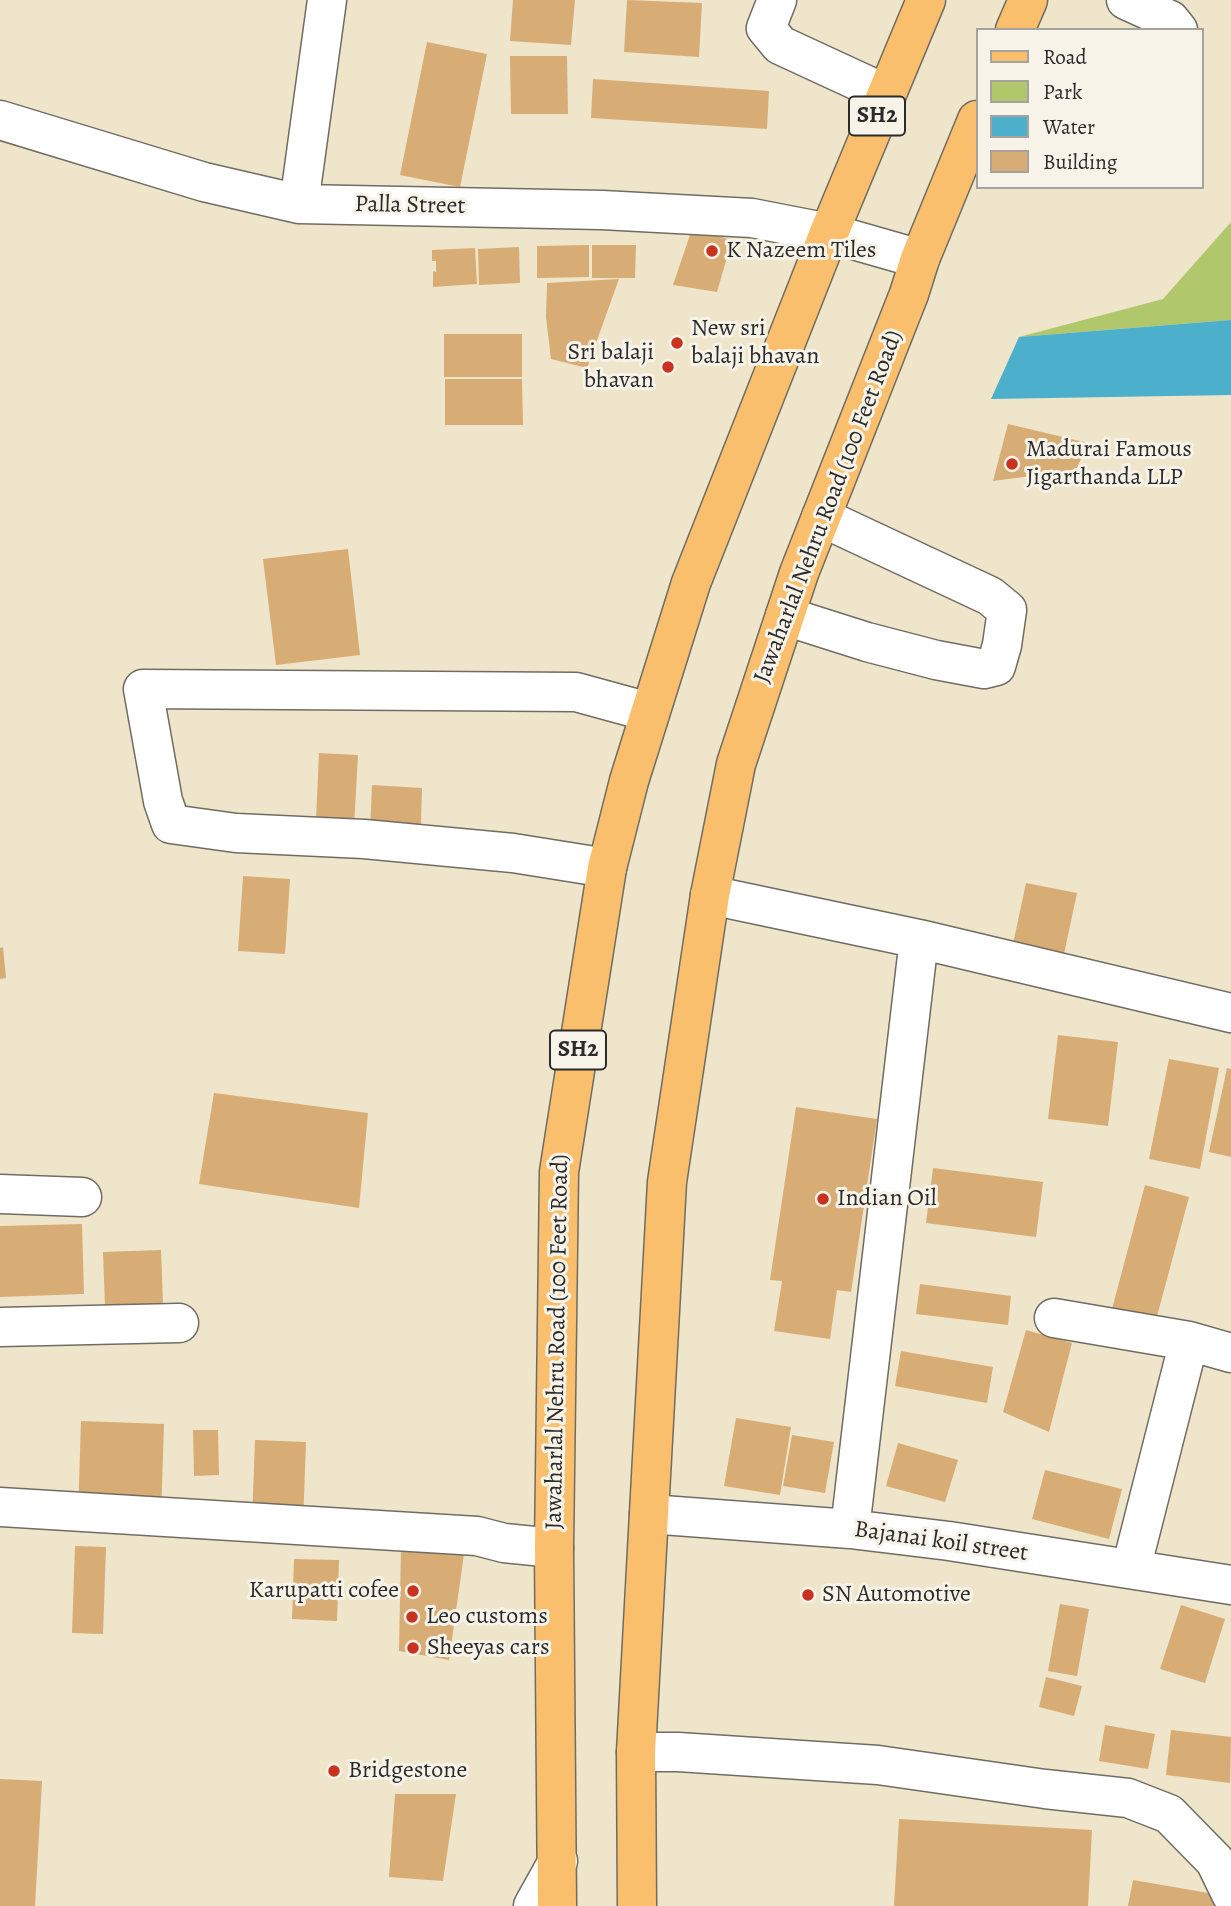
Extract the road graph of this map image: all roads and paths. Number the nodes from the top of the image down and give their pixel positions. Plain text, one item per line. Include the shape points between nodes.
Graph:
1 (327, 0) edge
2 (777, 0) edge
3 (926, 0) edge
4 (1028, 0) edge
5 (1126, 0) edge
6 (1017, 28) edge
7 (1176, 28) edge
8 (886, 94) junction
9 (0, 120) edge
10 (976, 123) edge
11 (299, 204) junction
12 (829, 233) junction
13 (920, 259) junction
14 (821, 517) junction
15 (785, 616) junction
16 (649, 712) junction
17 (607, 869) junction
18 (710, 895) junction
19 (919, 939) junction
20 (1231, 1013) edge
21 (0, 1194) edge
22 (82, 1197) dead end
23 (1054, 1318) dead end
24 (179, 1323) dead end
25 (0, 1327) edge
26 (1189, 1341) junction
27 (1231, 1353) edge
28 (0, 1507) edge
29 (649, 1514) junction
30 (850, 1529) junction
31 (554, 1548) junction
32 (1131, 1569) junction
33 (1231, 1585) edge
34 (636, 1752) junction
35 (558, 1861) junction
36 (1231, 1894) edge
37 (533, 1906) edge
38 (557, 1906) edge
39 (637, 1906) edge

1 - 11 street
2 - 8 street via 766,28 779,45
3 - 8 main road, Jawaharlal Nehru Road (100 Feet Road) / SH2
4 - 6 main road
5 - 7 street via 1170,20
8 - 12 main road, Jawaharlal Nehru Road (100 Feet Road) / SH2
9 - 11 street, Palla Street via 204,182
10 - 13 main road, Jawaharlal Nehru Road (100 Feet Road)
11 - 12 street, Palla Street via 752,218
12 - 13 street, Palla Street
12 - 16 main road, Jawaharlal Nehru Road (100 Feet Road) / SH2 via 691,583
13 - 14 main road, Jawaharlal Nehru Road (100 Feet Road)
14 - 15 main road, Jawaharlal Nehru Road (100 Feet Road)
14 - 15 street via 990,596 1006,610 996,666 984,669 936,660
15 - 18 main road, Jawaharlal Nehru Road (100 Feet Road) via 736,764
16 - 17 main road, Jawaharlal Nehru Road (100 Feet Road) / SH2
16 - 17 street via 576,692 143,689 171,824 500,852
17 - 31 main road, Jawaharlal Nehru Road (100 Feet Road) / SH2 via 559,1172
18 - 19 street
18 - 29 main road, Jawaharlal Nehru Road (100 Feet Road) via 667,1182
19 - 20 street
19 - 30 street
21 - 22 street
23 - 26 street
24 - 25 street
26 - 27 street
26 - 32 street
28 - 31 street via 477,1536
29 - 30 street, Bajanai koil street
29 - 34 main road, Jawaharlal Nehru Road (100 Feet Road)
30 - 32 street, Bajanai koil street
31 - 35 main road, Jawaharlal Nehru Road (100 Feet Road) / SH2
32 - 33 street, Bajanai koil street
34 - 36 street via 878,1765 1128,1798 1168,1814 1215,1861
34 - 39 main road, Jawaharlal Nehru Road (100 Feet Road)
35 - 37 street
35 - 38 main road, Jawaharlal Nehru Road (100 Feet Road) / SH2

